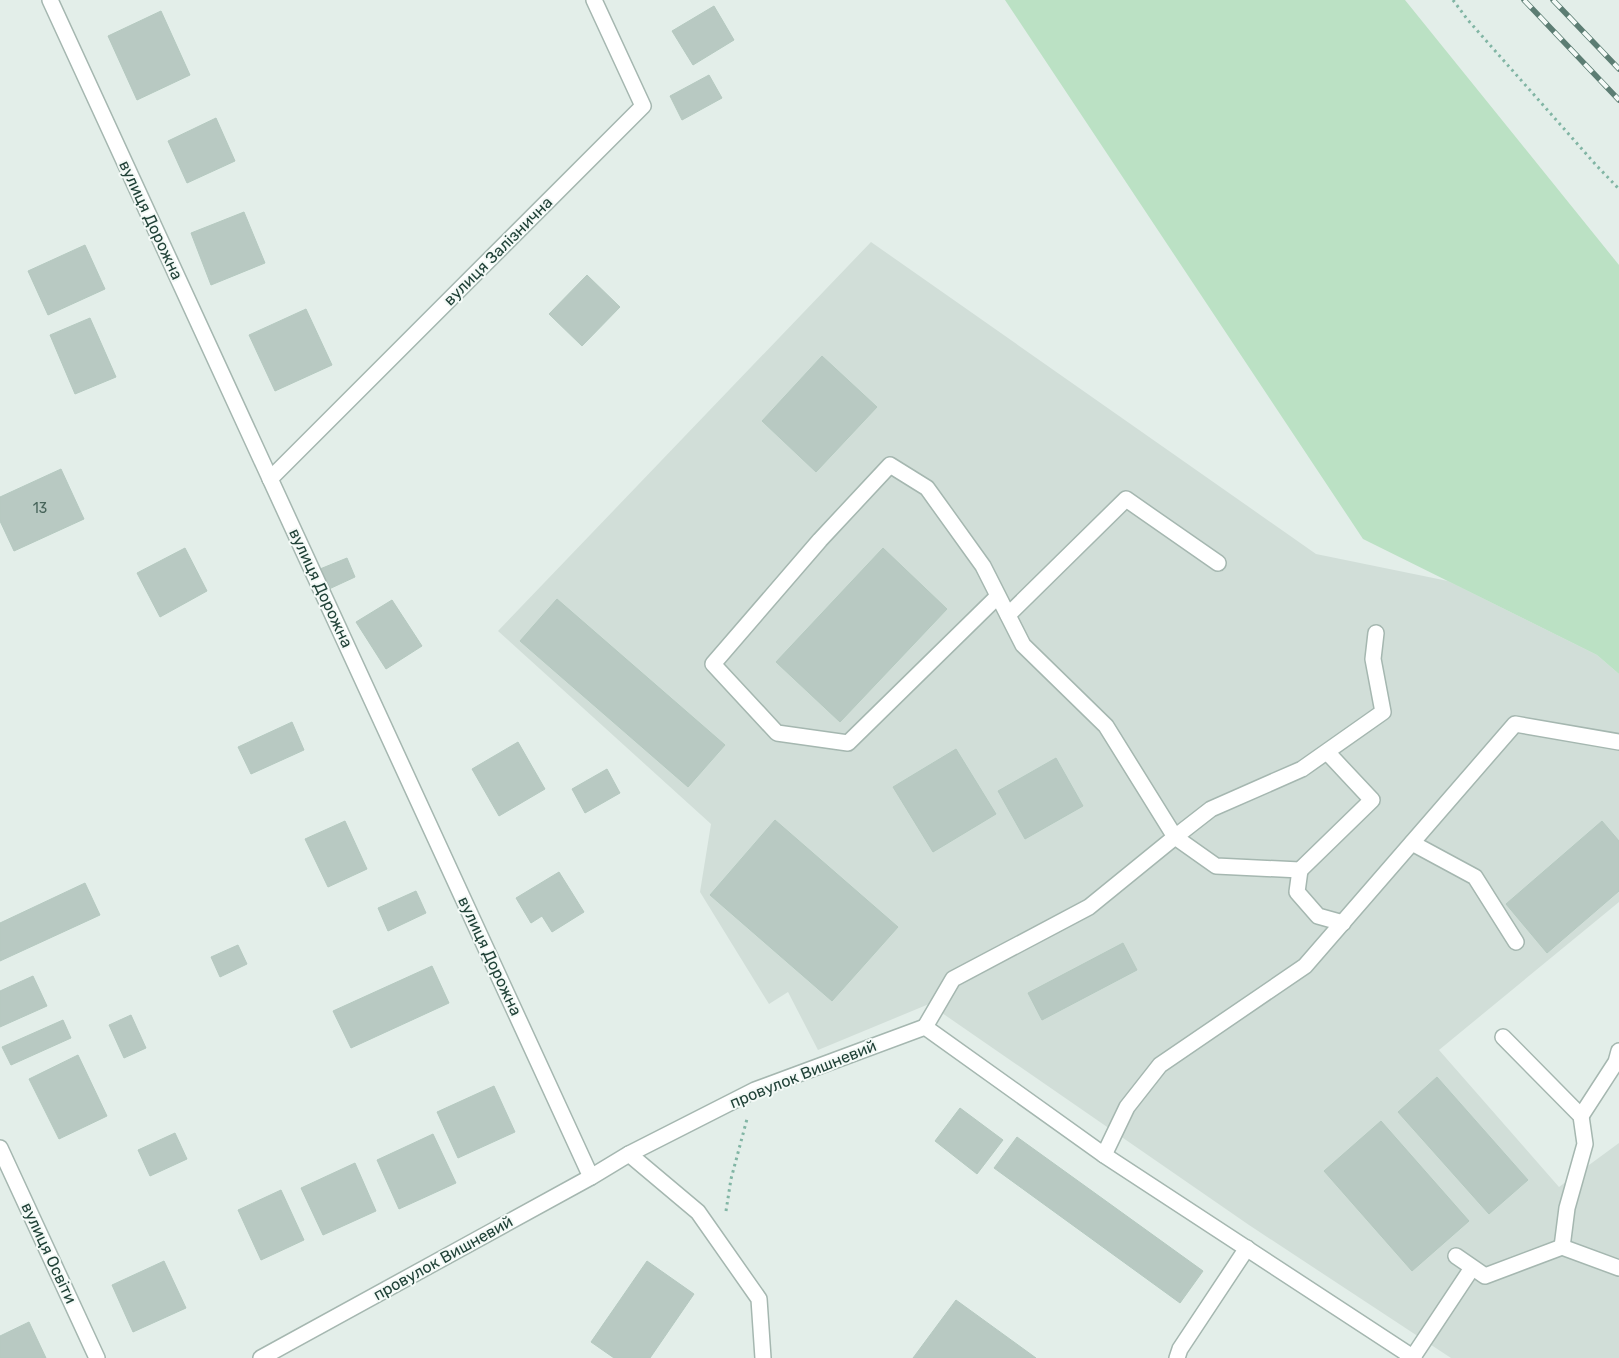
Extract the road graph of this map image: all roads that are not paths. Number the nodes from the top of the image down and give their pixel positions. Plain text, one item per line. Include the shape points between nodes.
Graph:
1 (50, 0) edge
2 (594, 0) edge
3 (270, 479) junction
4 (1218, 563) dead end
5 (998, 596) junction
6 (1008, 615) junction
7 (1376, 633) dead end
8 (1619, 742) edge
9 (1327, 752) junction
10 (1175, 837) junction
11 (1412, 843) junction
12 (1300, 870) junction
13 (1343, 923) junction
14 (1516, 942) dead end
15 (925, 1027) junction
16 (1503, 1037) dead end
17 (1619, 1050) edge
18 (1581, 1116) junction
19 (0, 1148) edge
20 (629, 1154) junction
21 (1104, 1155) junction
22 (591, 1176) junction
23 (1562, 1247) junction
24 (1247, 1248) junction
25 (1456, 1256) dead end
26 (1472, 1268) junction
27 (1619, 1268) edge
28 (1414, 1357) edge
29 (97, 1358) edge
30 (260, 1358) edge
31 (764, 1358) edge
32 (1177, 1358) edge

1 - 3 street, вулиця Дорожна
2 - 3 street, вулиця Залізнична via 643,106
3 - 22 street, вулиця Дорожна
4 - 6 street via 1126,499
5 - 5 street via 983,566 927,488 890,465 713,664 776,733 848,743
5 - 6 street
6 - 10 street via 1023,645 1106,726
7 - 9 street via 1373,659 1383,712
8 - 11 street via 1515,724
9 - 10 street via 1302,769 1211,809
9 - 12 street via 1372,800
10 - 12 street via 1216,866
10 - 15 street via 1089,907 953,979
11 - 13 street
11 - 14 street via 1475,877
12 - 13 street via 1297,892 1318,916
13 - 21 street via 1305,966 1160,1065 1127,1107
15 - 20 street, провулок Вишневий via 755,1090
15 - 21 street
16 - 18 street
17 - 18 street via 1616,1062
18 - 23 street via 1585,1144 1567,1208
19 - 29 street, вулиця Освіти
20 - 22 street, провулок Вишневий
20 - 31 street via 698,1212 760,1299
21 - 24 street
22 - 30 street, провулок Вишневий
23 - 26 street via 1484,1276
23 - 27 street
24 - 28 street
24 - 32 street
25 - 26 street
26 - 28 street

